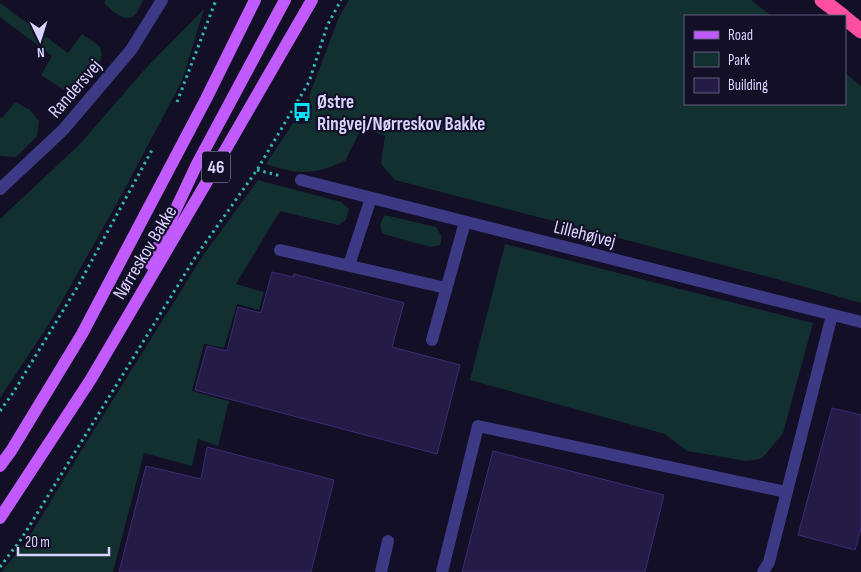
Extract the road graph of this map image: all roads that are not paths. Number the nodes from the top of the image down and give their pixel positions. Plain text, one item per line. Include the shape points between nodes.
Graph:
1 (162, 0) edge
2 (254, 0) edge
3 (285, 0) edge
4 (312, 0) edge
5 (822, 0) edge
6 (841, 15) edge
7 (846, 19) edge
8 (861, 31) edge
9 (301, 180) dead end
10 (0, 189) edge
11 (371, 198) junction
12 (465, 222) junction
13 (280, 250) dead end
14 (349, 266) junction
15 (446, 288) junction
16 (832, 315) junction
17 (861, 322) edge
18 (118, 332) junction
19 (432, 340) dead end
20 (0, 466) edge
21 (786, 492) junction
22 (0, 518) edge
23 (388, 541) dead end
24 (380, 572) edge
25 (442, 572) edge
26 (763, 572) edge

1 - 10 street, Randersvej via 131,50 71,120
2 - 20 main road, Nørreskov Bakke / 46 via 206,99 82,334
3 - 18 main road via 197,164
4 - 18 main road, Nørreskov Bakke / 46
5 - 6 highway
7 - 8 highway
9 - 11 street, Lillehøjvej
11 - 12 street, Lillehøjvej
11 - 14 street
12 - 15 street
12 - 16 street, Lillehøjvej
13 - 14 street
14 - 15 street
15 - 19 street
16 - 17 street, Lillehøjvej
16 - 21 street
18 - 22 main road, Nørreskov Bakke / 46
21 - 25 street via 478,426
21 - 26 street
23 - 24 street

